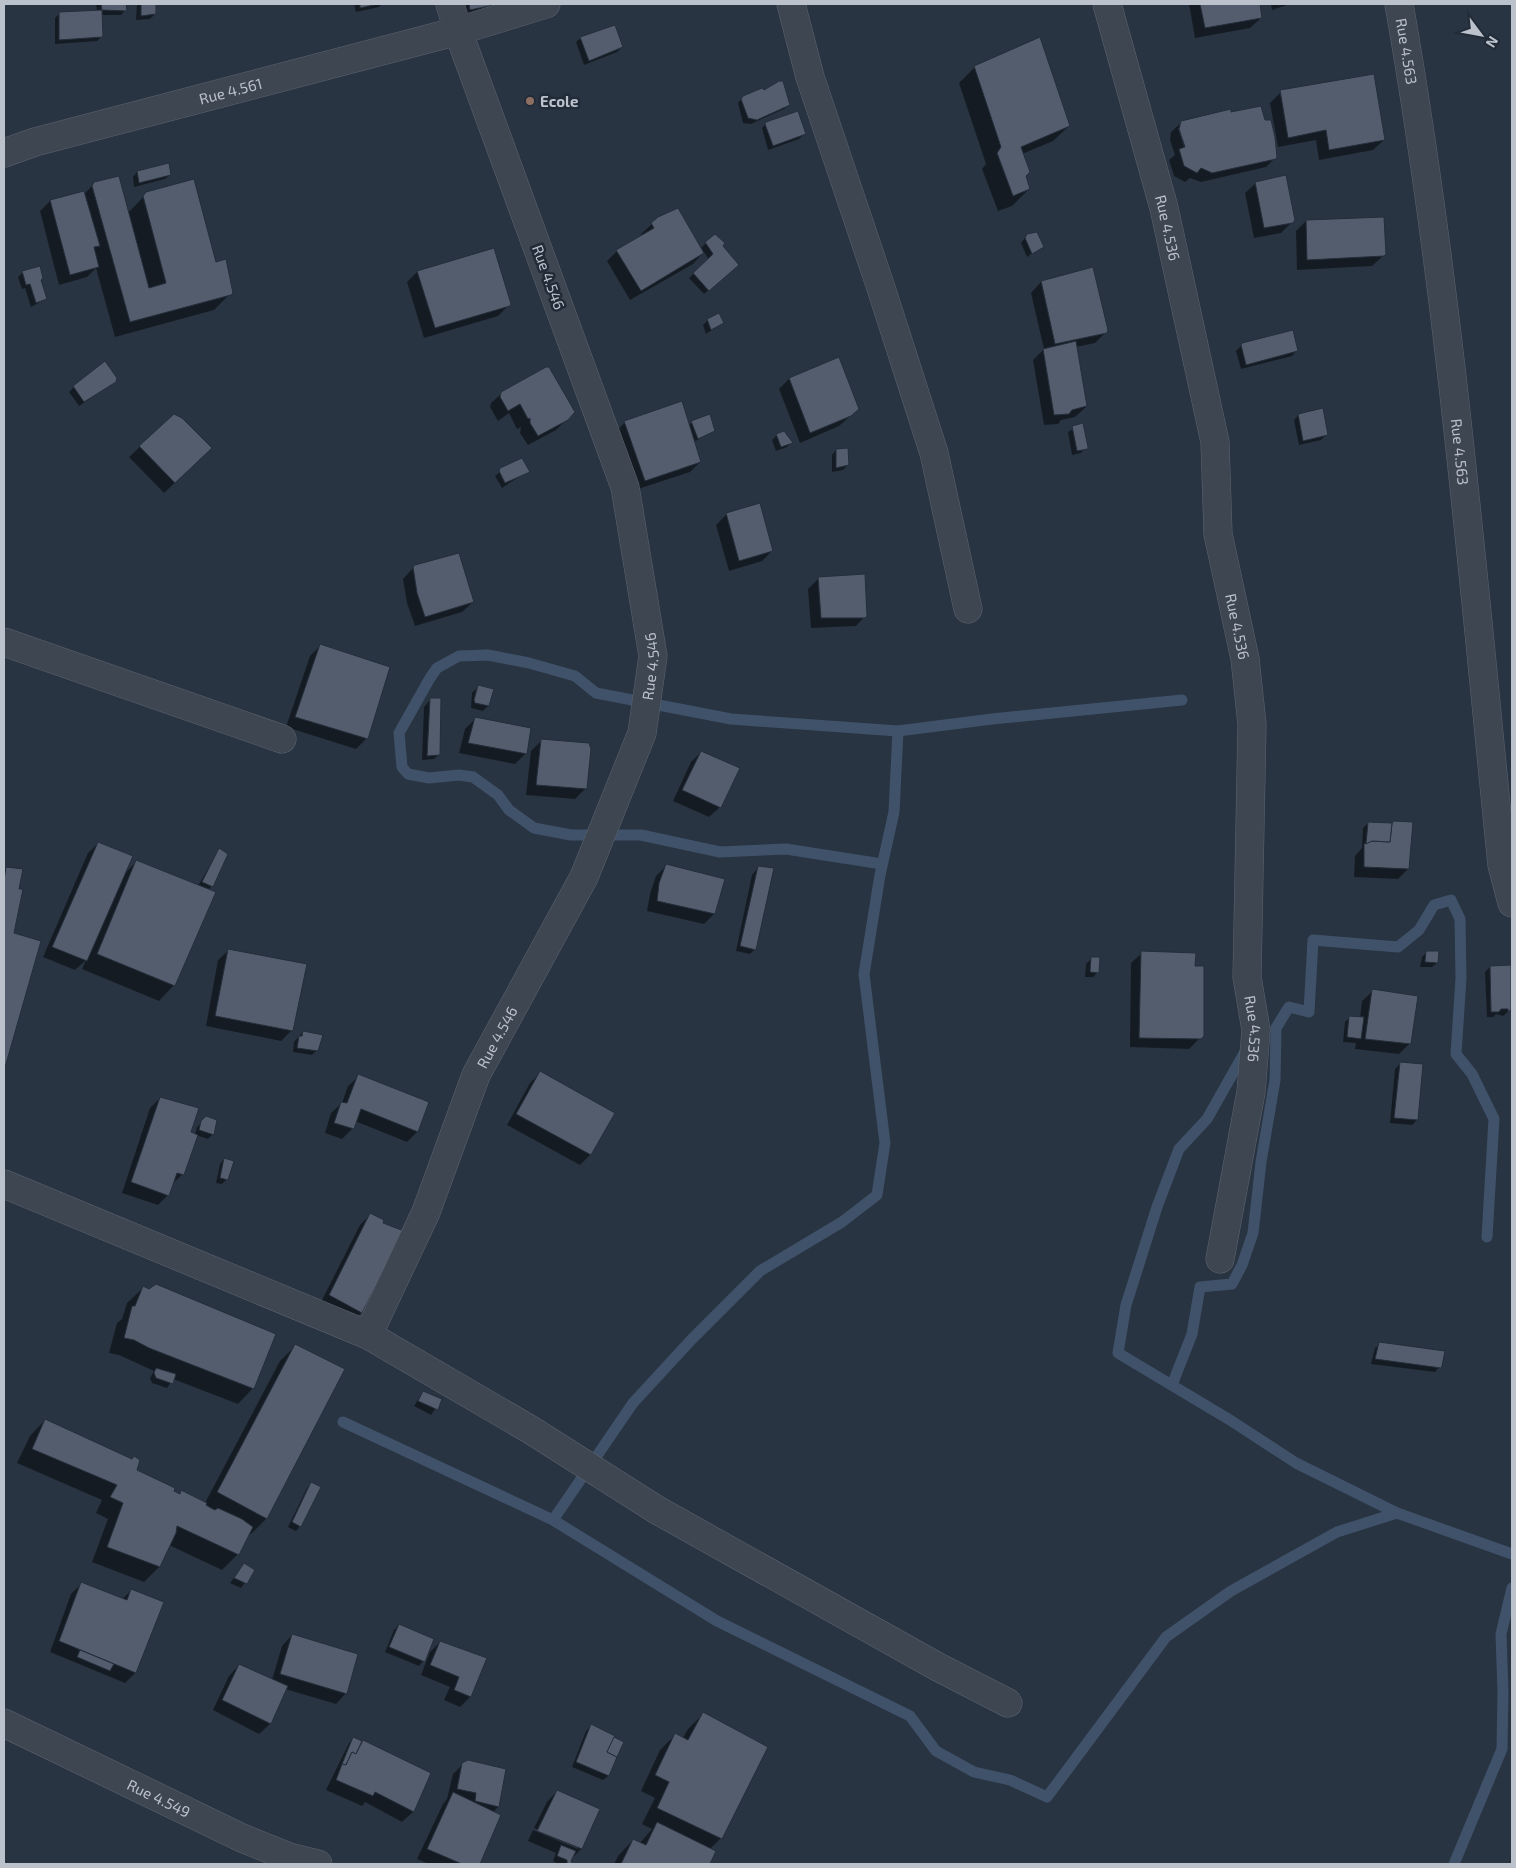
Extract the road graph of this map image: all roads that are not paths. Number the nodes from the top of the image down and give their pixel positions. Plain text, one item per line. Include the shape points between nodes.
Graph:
1 (450, 4) edge
2 (546, 4) edge
3 (791, 4) edge
4 (1107, 4) edge
5 (1398, 4) edge
6 (458, 31) junction
7 (4, 153) edge
8 (968, 609) dead end
9 (4, 642) edge
10 (282, 739) dead end
11 (1512, 903) edge
12 (4, 1184) edge
13 (1220, 1259) dead end
14 (368, 1335) junction
15 (1008, 1703) dead end
16 (4, 1723) edge
17 (318, 1864) edge

1 - 6 street, Rue 4.546
2 - 6 street
3 - 8 street via 810,77 934,453
4 - 13 street, Rue 4.536 via 1164,208 1215,442 1218,534 1245,659 1252,724 1247,977 1256,1030 1251,1092
5 - 11 street, Rue 4.563 via 1416,104 1446,327 1502,865
6 - 7 street, Rue 4.561 via 35,142
6 - 14 street, Rue 4.546 via 624,487 653,656 642,733 621,789 584,877 476,1075 426,1212
9 - 10 street
12 - 14 street
14 - 15 street via 531,1430 657,1510
16 - 17 street, Rue 4.549 via 242,1838 289,1857

